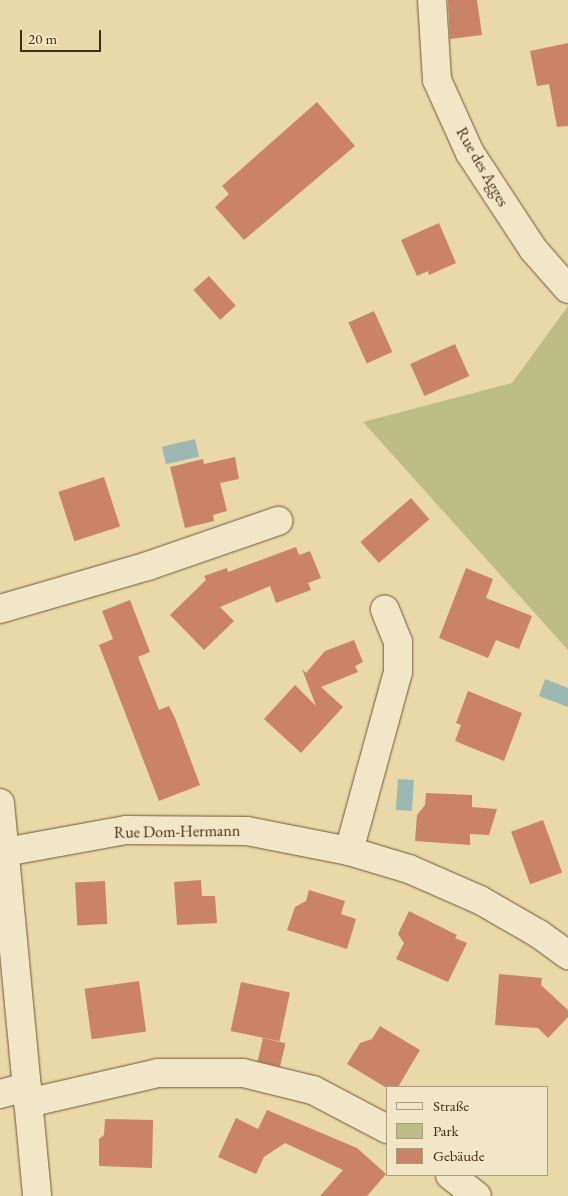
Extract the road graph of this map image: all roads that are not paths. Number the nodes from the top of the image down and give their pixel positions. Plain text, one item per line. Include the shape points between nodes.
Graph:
1 (432, 0) edge
2 (565, 280) edge
3 (278, 521) dead end
4 (0, 609) edge
5 (385, 609) dead end
6 (0, 803) edge
7 (348, 851) junction
8 (5, 852) junction
9 (5, 916) edge
10 (568, 955) edge
11 (0, 1094) edge
12 (28, 1095) junction
13 (386, 1128) edge
14 (451, 1176) edge
15 (37, 1196) edge
16 (477, 1196) edge

1 - 2 street, Rue des Agges via 437,80 470,153 528,241
3 - 4 street via 148,566
5 - 7 street via 398,642 398,672
6 - 8 street
7 - 8 street, Rue Dom-Hermann via 247,831 126,830
7 - 10 street, Rue Dom-Hermann via 409,868 480,900
8 - 9 street
9 - 12 street
11 - 12 street
12 - 13 street via 158,1073 243,1072 313,1090
12 - 15 street
14 - 16 street

